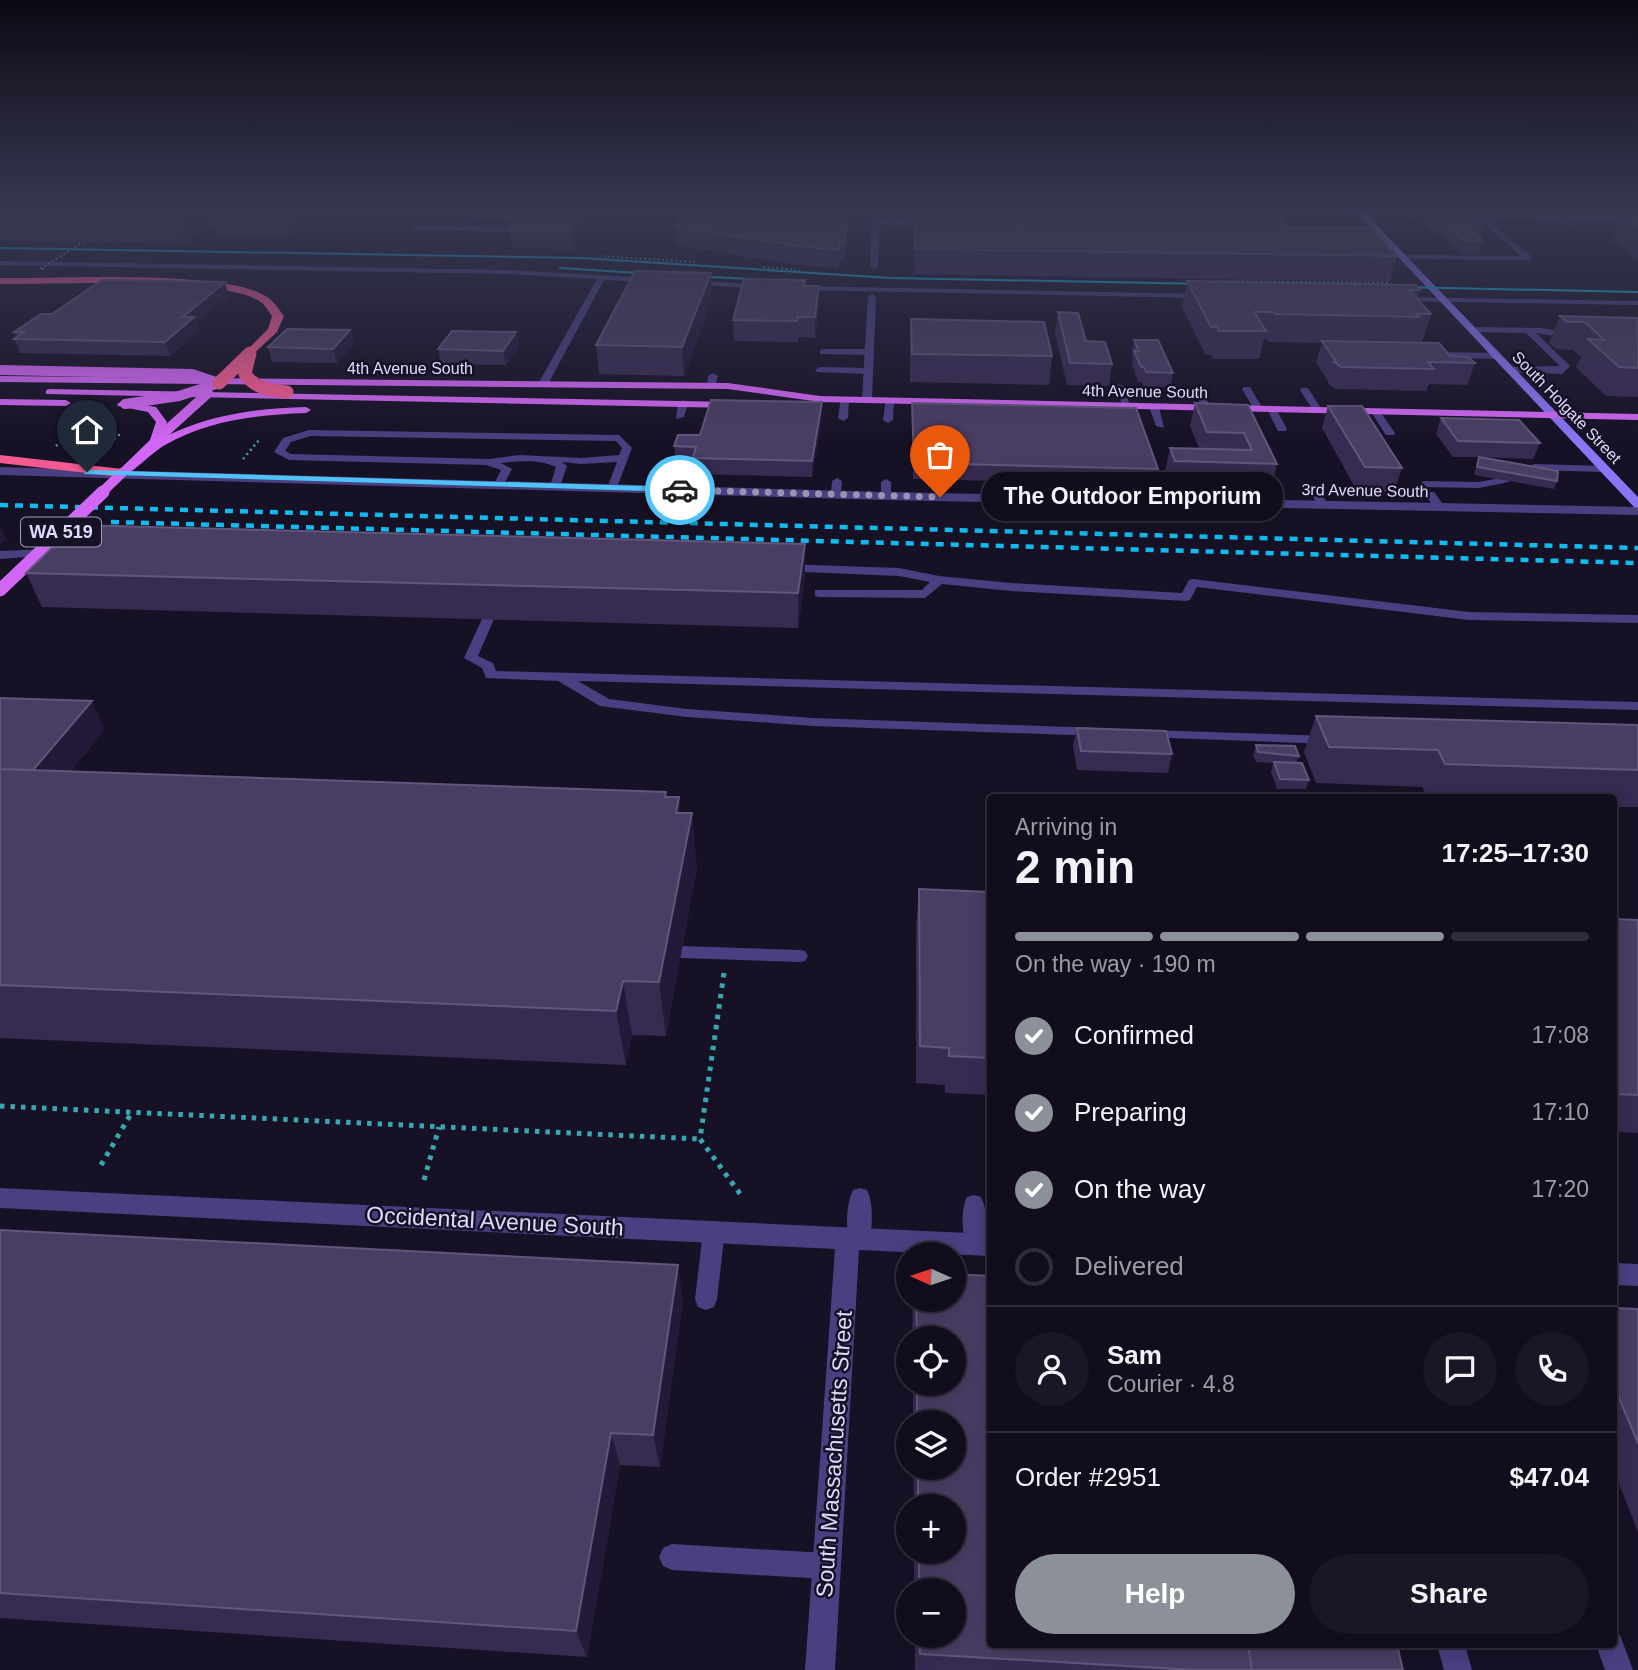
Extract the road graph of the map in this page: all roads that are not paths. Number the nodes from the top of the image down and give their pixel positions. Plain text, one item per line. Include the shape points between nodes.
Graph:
1 (231, 287) edge
2 (597, 287) edge
3 (1431, 287) edge
4 (792, 288) edge
5 (1217, 296) edge
6 (873, 297) dead end
7 (1387, 299) edge
8 (1443, 300) junction
9 (1638, 303) edge
10 (1472, 330) junction
11 (1528, 331) junction
12 (1578, 336) edge
13 (822, 352) dead end
14 (870, 352) junction
15 (250, 353) junction
16 (1435, 355) edge
17 (1497, 356) junction
18 (0, 370) edge
19 (820, 370) dead end
20 (1510, 370) junction
21 (869, 371) junction
22 (0, 379) edge
23 (219, 383) junction
24 (543, 384) junction
25 (1121, 386) dead end
26 (1197, 388) dead end
27 (1247, 389) dead end
28 (1305, 390) dead end
29 (0, 391) edge
30 (287, 392) junction
31 (208, 393) junction
32 (820, 399) junction
33 (844, 399) junction
34 (866, 400) junction
35 (889, 400) junction
36 (0, 402) edge
37 (655, 402) junction
38 (683, 403) junction
39 (125, 404) junction
40 (772, 404) edge
41 (748, 405) edge
42 (1127, 406) junction
43 (1154, 407) junction
44 (1206, 408) junction
45 (1258, 409) junction
46 (1272, 409) junction
47 (317, 410) dead end
48 (343, 410) dead end
49 (1317, 410) junction
50 (1376, 412) junction
51 (1553, 415) junction
52 (679, 417) dead end
53 (1638, 417) edge
54 (843, 418) dead end
55 (888, 420) dead end
56 (1161, 426) dead end
57 (1282, 429) dead end
58 (1390, 433) dead end
59 (155, 441) junction
60 (141, 455) junction
61 (623, 458) junction
62 (0, 459) edge
63 (546, 459) junction
64 (487, 462) junction
65 (1604, 468) junction
66 (0, 471) edge
67 (122, 473) junction
68 (1519, 473) edge
69 (662, 475) dead end
70 (1505, 480) edge
71 (837, 481) dead end
72 (886, 482) dead end
73 (499, 484) junction
74 (555, 486) junction
75 (612, 488) junction
76 (657, 489) junction
77 (1316, 492) dead end
78 (835, 494) junction
79 (886, 496) junction
80 (1322, 505) junction
81 (1638, 505) edge
82 (1439, 507) junction
83 (1638, 511) edge
84 (66, 552) edge
85 (0, 555) edge
86 (772, 568) edge
87 (939, 580) junction
88 (0, 590) edge
89 (818, 593) dead end
90 (488, 619) dead end
91 (1638, 619) edge
92 (559, 676) junction
93 (1638, 706) edge
94 (1107, 732) edge
95 (1135, 733) edge
96 (1344, 740) edge
97 (681, 952) dead end
98 (799, 956) dead end
99 (0, 1198) edge
100 (860, 1198) dead end
101 (974, 1204) dead end
102 (714, 1231) junction
103 (853, 1238) junction
104 (983, 1244) edge
105 (1617, 1274) edge
106 (1638, 1275) edge
107 (706, 1299) dead end
108 (672, 1558) dead end
109 (826, 1566) junction
110 (1452, 1648) edge
111 (1611, 1648) edge
112 (820, 1670) edge
113 (1458, 1670) edge
114 (1619, 1670) edge

1 - 15 highway via 257,295 277,310 273,330
2 - 24 lane
3 - 8 main road, South Holgate Street
4 - 5 lane
6 - 14 street
7 - 8 lane
8 - 9 lane
8 - 10 main road, South Holgate Street
10 - 11 lane
10 - 17 main road, South Holgate Street
11 - 12 lane
11 - 20 lane via 1565,366 1562,371
13 - 14 lane
14 - 21 street
15 - 23 highway, bridge
15 - 30 highway, bridge via 247,380
16 - 17 lane
17 - 20 main road, South Holgate Street
18 - 23 main road, bridge via 181,374 205,376
19 - 21 lane
20 - 51 main road, South Holgate Street
21 - 34 street
22 - 24 main road, 4th Avenue South
23 - 31 main road, bridge
23 - 39 main road, bridge via 193,393
24 - 32 main road, 4th Avenue South via 711,381
25 - 42 lane
26 - 44 lane
27 - 45 lane
28 - 49 lane
29 - 37 main road, 4th Avenue South
30 - 31 main road, bridge
30 - 32 main road via 727,394
31 - 59 main road, WA 519, bridge
32 - 33 main road, 4th Avenue South
32 - 40 main road, 4th Avenue South
33 - 34 main road, 4th Avenue South
33 - 54 lane
34 - 35 main road, 4th Avenue South
35 - 42 main road, 4th Avenue South
35 - 55 lane
36 - 39 main road
37 - 38 main road, 4th Avenue South
37 - 48 main road via 595,409
38 - 41 main road, 4th Avenue South
38 - 52 lane
39 - 59 main road, bridge via 157,413 162,422
42 - 43 main road, 4th Avenue South
43 - 44 main road, 4th Avenue South
43 - 56 lane
44 - 45 main road, 4th Avenue South
45 - 46 main road, 4th Avenue South
46 - 49 main road, 4th Avenue South
46 - 57 lane
47 - 60 main road via 257,412 205,422 175,433
49 - 50 main road, 4th Avenue South
50 - 51 main road, 4th Avenue South
50 - 58 lane
51 - 53 main road, 4th Avenue South
51 - 65 main road, South Holgate Street
59 - 60 main road, WA 519
60 - 67 main road, WA 519
61 - 63 lane
61 - 64 lane via 626,448 619,438 336,433 300,434 287,440 279,452 289,457
61 - 75 lane
62 - 67 highway
63 - 64 lane
63 - 74 lane via 562,466
64 - 73 lane via 507,469
65 - 68 lane via 1534,467
65 - 81 main road, South Holgate Street
66 - 73 street, 3rd Avenue South
67 - 88 main road, WA 519, bridge
69 - 76 lane
70 - 82 lane via 1427,489
71 - 78 lane
72 - 79 lane
73 - 74 street, 3rd Avenue South
74 - 75 street, 3rd Avenue South
75 - 76 street, 3rd Avenue South
76 - 78 street, 3rd Avenue South
77 - 80 lane
78 - 79 street, 3rd Avenue South
79 - 80 street, 3rd Avenue South
80 - 82 street, 3rd Avenue South
82 - 83 street, 3rd Avenue South
84 - 85 lane
86 - 87 lane via 899,572
87 - 89 lane via 925,594
87 - 91 lane via 1186,597 1193,583 1469,616
90 - 92 lane via 471,658 488,666 491,674
92 - 93 lane
92 - 94 lane via 605,703 687,713
95 - 96 lane
97 - 98 lane
99 - 102 street, Occidental Avenue South
100 - 103 lane
101 - 104 lane
102 - 103 street, Occidental Avenue South
102 - 107 lane
103 - 104 street, Occidental Avenue South
103 - 109 street, South Massachusetts Street
105 - 106 street
108 - 109 lane
109 - 112 street, South Massachusetts Street
110 - 113 lane
111 - 114 lane

